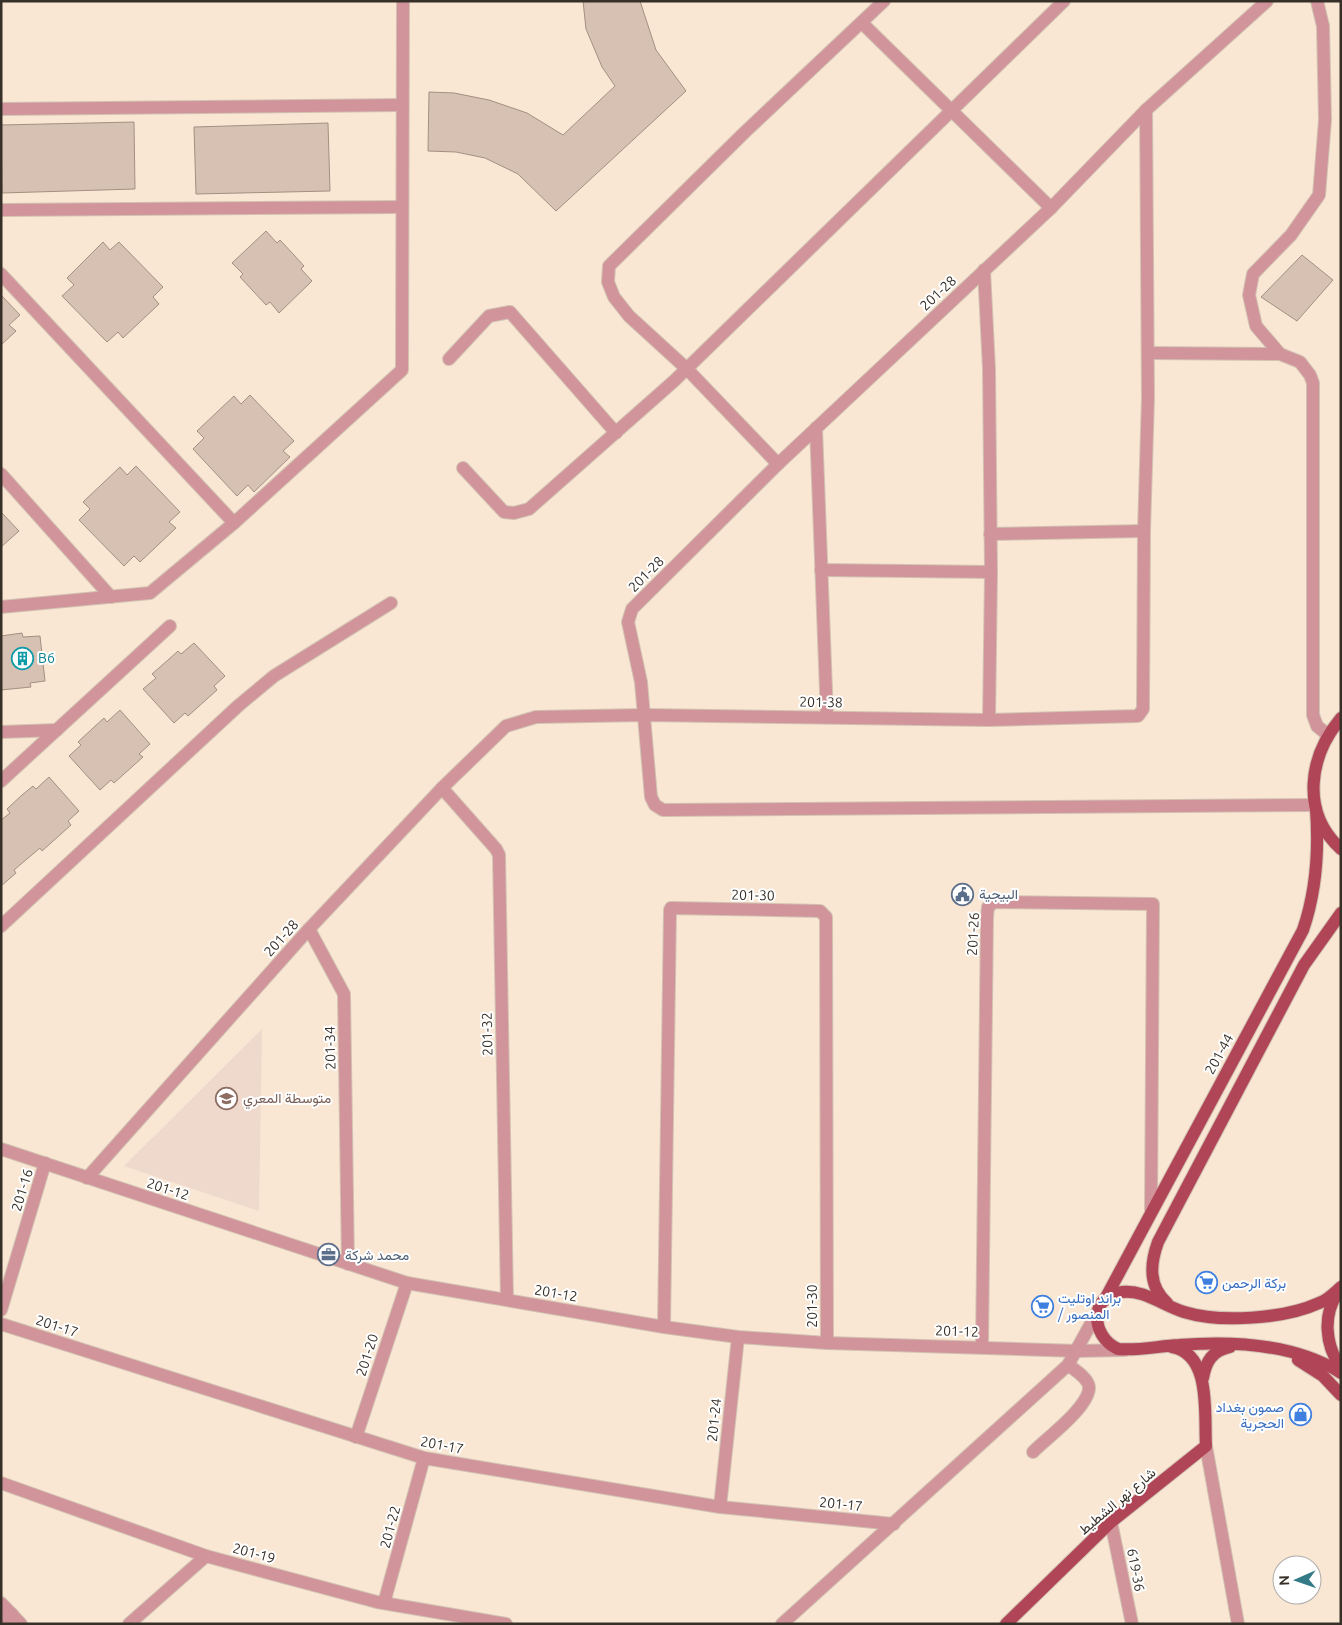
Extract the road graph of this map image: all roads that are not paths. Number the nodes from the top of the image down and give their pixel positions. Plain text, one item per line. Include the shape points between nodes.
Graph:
1 (403, 1) edge
2 (884, 1) edge
3 (1064, 1) edge
4 (1267, 1) edge
5 (1317, 1) edge
6 (862, 23) junction
7 (402, 105) junction
8 (1, 109) edge
9 (1146, 110) junction
10 (951, 111) junction
11 (402, 207) junction
12 (1051, 208) junction
13 (1, 210) edge
14 (984, 270) junction
15 (1, 274) edge
16 (1148, 353) junction
17 (1280, 354) junction
18 (448, 359) dead end
19 (687, 369) junction
20 (816, 428) junction
21 (616, 433) junction
22 (778, 464) junction
23 (463, 468) dead end
24 (1, 474) edge
25 (234, 523) junction
26 (1144, 531) junction
27 (990, 534) junction
28 (821, 570) junction
29 (991, 572) junction
30 (111, 597) junction
31 (390, 603) dead end
32 (1, 607) edge
33 (170, 626) dead end
34 (644, 715) junction
35 (827, 717) junction
36 (1341, 718) edge
37 (988, 720) junction
38 (506, 726) joint
39 (57, 730) junction
40 (1, 732) edge
41 (1328, 735) junction
42 (1, 781) edge
43 (442, 788) junction
44 (1315, 807) junction
45 (1341, 849) edge
46 (1341, 913) edge
47 (1, 926) edge
48 (309, 929) junction
49 (1, 1149) edge
50 (45, 1163) junction
51 (87, 1178) junction
52 (1152, 1210) junction
53 (348, 1264) junction
54 (407, 1283) junction
55 (1341, 1288) edge
56 (507, 1300) junction
57 (1101, 1305) junction
58 (1, 1310) edge
59 (1184, 1312) junction
60 (1, 1324) edge
61 (664, 1327) junction
62 (738, 1337) junction
63 (827, 1343) junction
64 (1163, 1346) junction
65 (1240, 1346) junction
66 (982, 1347) junction
67 (1260, 1348) junction
68 (1128, 1350) junction
69 (1076, 1351) junction
70 (1068, 1365) junction
71 (1341, 1368) edge
72 (1341, 1373) edge
73 (1202, 1386) junction
74 (1341, 1395) edge
75 (356, 1437) junction
76 (1206, 1446) junction
77 (1033, 1452) dead end
78 (424, 1458) junction
79 (1, 1483) edge
80 (720, 1507) junction
81 (1112, 1522) junction
82 (894, 1524) junction
83 (206, 1556) junction
84 (1, 1603) edge
85 (384, 1603) junction
86 (12, 1614) junction
87 (1, 1622) edge
88 (1008, 1623) edge
89 (21, 1624) edge
90 (128, 1624) edge
91 (506, 1624) edge
92 (782, 1624) edge
93 (1132, 1624) edge
94 (1238, 1624) edge

1 - 7 street
2 - 6 street
3 - 10 street
4 - 9 street, 201-28
5 - 17 street via 1324,26 1325,120 1319,195 1291,235 1253,274 1249,295 1256,326
6 - 10 street
6 - 19 street via 609,266 608,282 614,297 629,316
7 - 8 street
7 - 11 street
9 - 12 street, 201-28
9 - 16 street
10 - 12 street
10 - 19 street
11 - 13 street
11 - 25 street via 402,370
12 - 14 street, 201-28
14 - 20 street, 201-28
14 - 27 street via 988,323
15 - 25 street
16 - 17 street
16 - 26 street
17 - 41 street via 1300,362 1313,384 1313,715 1316,726
18 - 21 street via 489,316 510,312
19 - 21 street
19 - 22 street
20 - 22 street, 201-28
20 - 28 street
21 - 23 street via 529,509 514,513 504,512
22 - 34 street, 201-28 via 632,609 628,622 640,677
24 - 30 street
25 - 30 street via 150,593
26 - 27 street
26 - 37 street, 201-38 via 1143,709 1138,716
27 - 29 street
28 - 29 street
28 - 35 street
29 - 37 street
30 - 32 street
31 - 47 street via 274,676
33 - 39 street
34 - 35 street, 201-38
34 - 38 street, 201-38 via 536,717
34 - 44 street via 651,797 662,810
35 - 37 street, 201-38
36 - 41 main road, 201-44
38 - 43 street, 201-28
39 - 40 street
39 - 42 street
41 - 44 main road, 201-44 via 1319,752 1313,779
43 - 48 street, 201-28
43 - 56 street, 201-32 via 499,855
44 - 45 main road via 1328,835
44 - 52 main road, 201-44 via 1317,856 1303,930
46 - 59 main road via 1304,965 1158,1242 1152,1280 1162,1299
48 - 51 street, 201-28
48 - 53 street, 201-34 via 344,994
49 - 50 street, 201-12
50 - 51 street, 201-12
50 - 58 street, 201-16
51 - 53 street, 201-12
52 - 57 main road, 201-44
52 - 66 street, 201-26 via 1153,904 994,902 988,907 987,917
53 - 54 street, 201-12
54 - 56 street, 201-12
54 - 75 street, 201-20
55 - 59 main road via 1321,1303 1294,1312 1231,1318
55 - 71 main road via 1332,1304 1328,1326 1330,1347
56 - 61 street, 201-12
57 - 59 main road via 1111,1295 1128,1291
57 - 68 main road, 201-12 via 1096,1318 1102,1337 1109,1345
57 - 69 street
60 - 75 street, 201-17
61 - 62 street, 201-12
61 - 63 street, 201-30 via 670,910 820,911 826,917
62 - 63 street, 201-12
62 - 80 street, 201-24
63 - 66 street, 201-12
64 - 65 main road, 201-12
64 - 68 main road, 201-12
64 - 73 main road via 1189,1354 1198,1365
65 - 67 main road, 201-12
65 - 73 main road via 1210,1356
66 - 69 street, 201-12
67 - 72 main road, 201-12 via 1311,1358
67 - 74 main road via 1301,1361 1323,1376
68 - 69 street, 201-12
69 - 70 street
70 - 77 street via 1085,1378 1089,1386 1086,1401
70 - 82 street
73 - 76 main road
75 - 78 street, 201-17
76 - 81 main road, شارع نهر الشطيط
76 - 94 street
78 - 80 street, 201-17
78 - 85 street, 201-22
79 - 83 street, 201-19
80 - 82 street, 201-17
81 - 88 main road, شارع نهر الشطيط
81 - 93 street, 619-36
82 - 92 street
83 - 85 street, 201-19
83 - 90 street
84 - 86 street
85 - 91 street, 201-19
86 - 87 street
86 - 89 street

